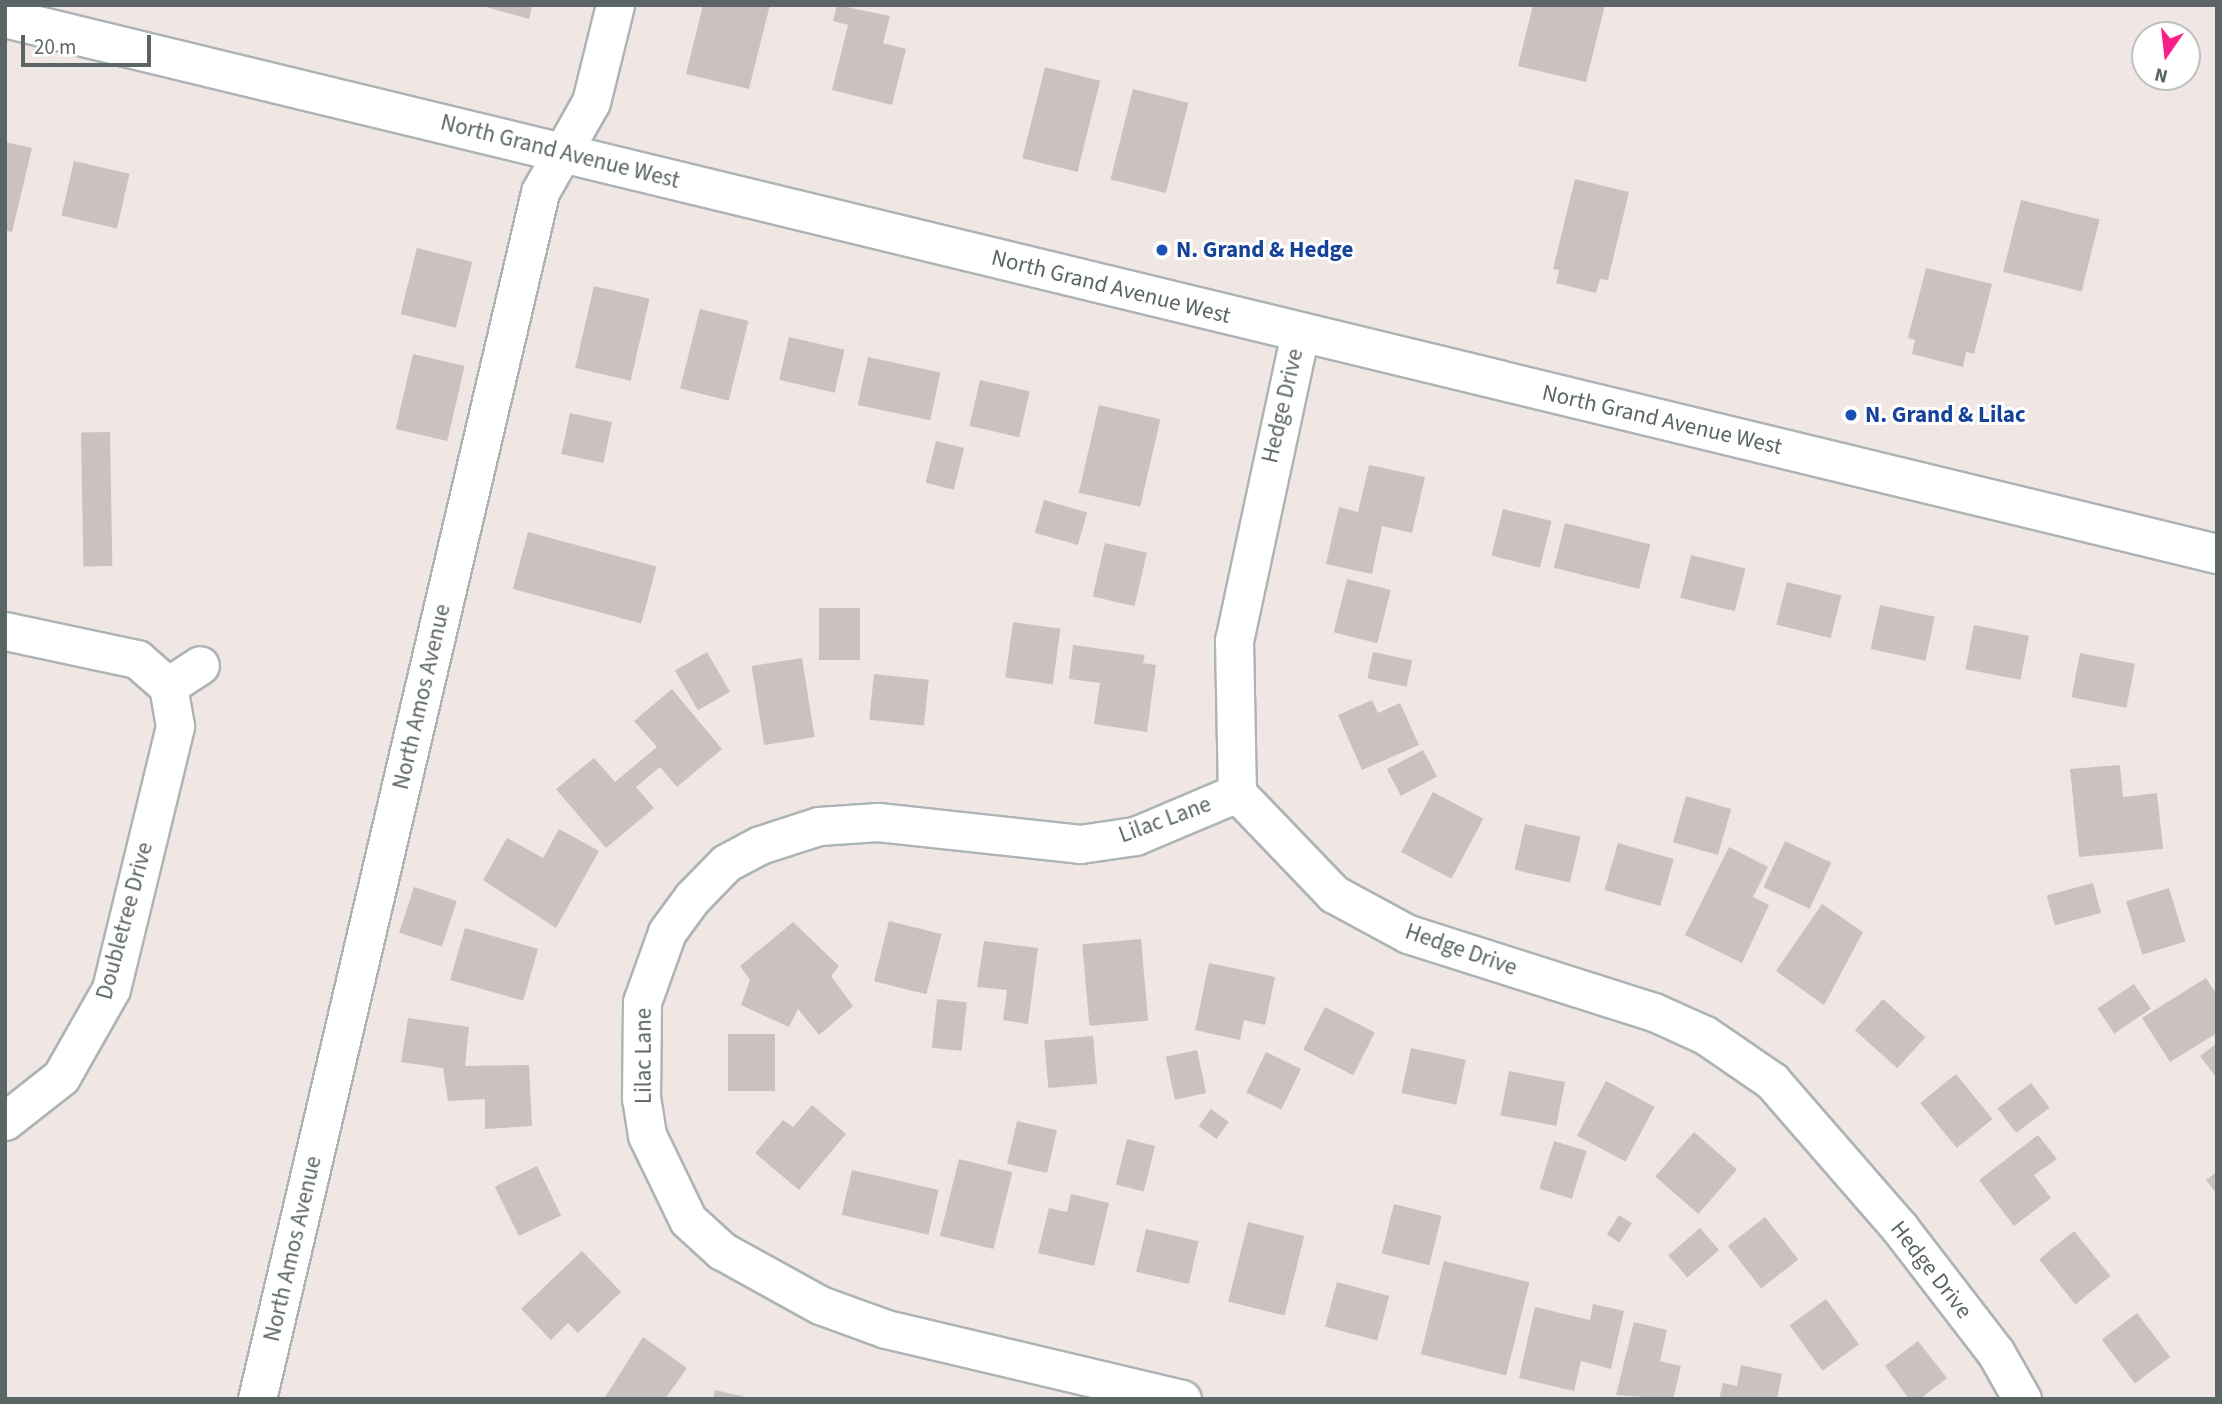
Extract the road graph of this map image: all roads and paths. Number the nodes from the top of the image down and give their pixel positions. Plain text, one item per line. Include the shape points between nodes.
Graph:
1 (615, 5) edge
2 (5, 18) edge
3 (563, 153) junction
4 (1300, 333) junction
5 (2217, 554) edge
6 (5, 631) edge
7 (200, 664) dead end
8 (168, 686) junction
9 (1237, 793) junction
10 (5, 1121) edge
11 (257, 1399) edge
12 (1182, 1399) edge
13 (2022, 1399) edge

1 - 3 street, North Amos Avenue via 591,102
2 - 3 main road, North Grand Avenue West
3 - 4 main road, North Grand Avenue West
3 - 11 street, North Amos Avenue via 534,216
4 - 5 main road, North Grand Avenue West
4 - 9 street, Hedge Drive via 1234,640
6 - 8 street via 137,659
7 - 8 street
8 - 10 street, Doubletree Drive via 175,726 111,989 61,1077
9 - 12 street, Lilac Lane via 1135,836 1080,844 878,822 819,825 760,845 726,863 692,898 667,932 642,1002 647,1135 688,1220 722,1251 820,1305 886,1329
9 - 13 street, Hedge Drive via 1334,894 1408,934 1654,1012 1705,1035 1772,1081 1899,1227 1996,1353

